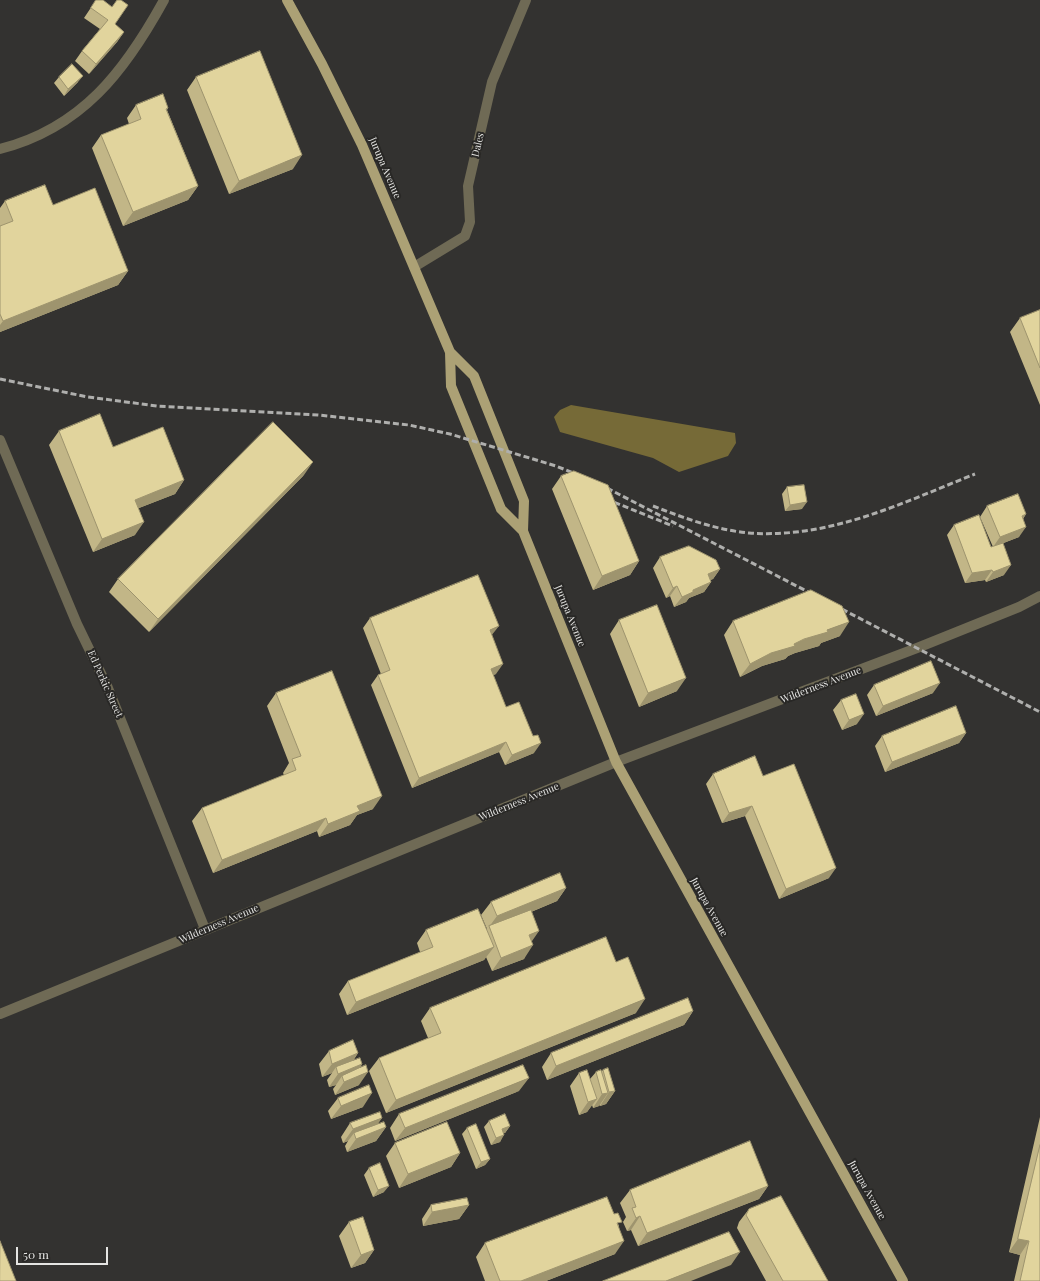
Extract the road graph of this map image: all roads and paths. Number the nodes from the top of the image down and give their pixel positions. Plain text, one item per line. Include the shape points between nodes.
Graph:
1 (164, 0) edge
2 (287, 0) edge
3 (526, 0) edge
4 (0, 149) edge
5 (414, 267) junction
6 (450, 352) junction
7 (0, 440) edge
8 (523, 530) junction
9 (1040, 596) edge
10 (616, 762) junction
11 (205, 929) junction
12 (0, 1014) edge
13 (903, 1281) edge

1 - 4 street via 131,56 97,95 57,125
2 - 5 main road, Jurupa Avenue via 362,144
3 - 5 street, Dales via 492,82 468,186 470,222 465,236
5 - 6 main road, Jurupa Avenue
6 - 8 main road, Jurupa Avenue via 451,386 501,509
6 - 8 main road, Jurupa Avenue via 474,376 524,501
7 - 11 street, Ed Perkic Street via 77,624 108,688
8 - 10 main road, Jurupa Avenue
9 - 10 street, Wilderness Avenue via 917,648
10 - 11 street, Wilderness Avenue
10 - 13 main road, Jurupa Avenue
11 - 12 street, Wilderness Avenue via 150,954

